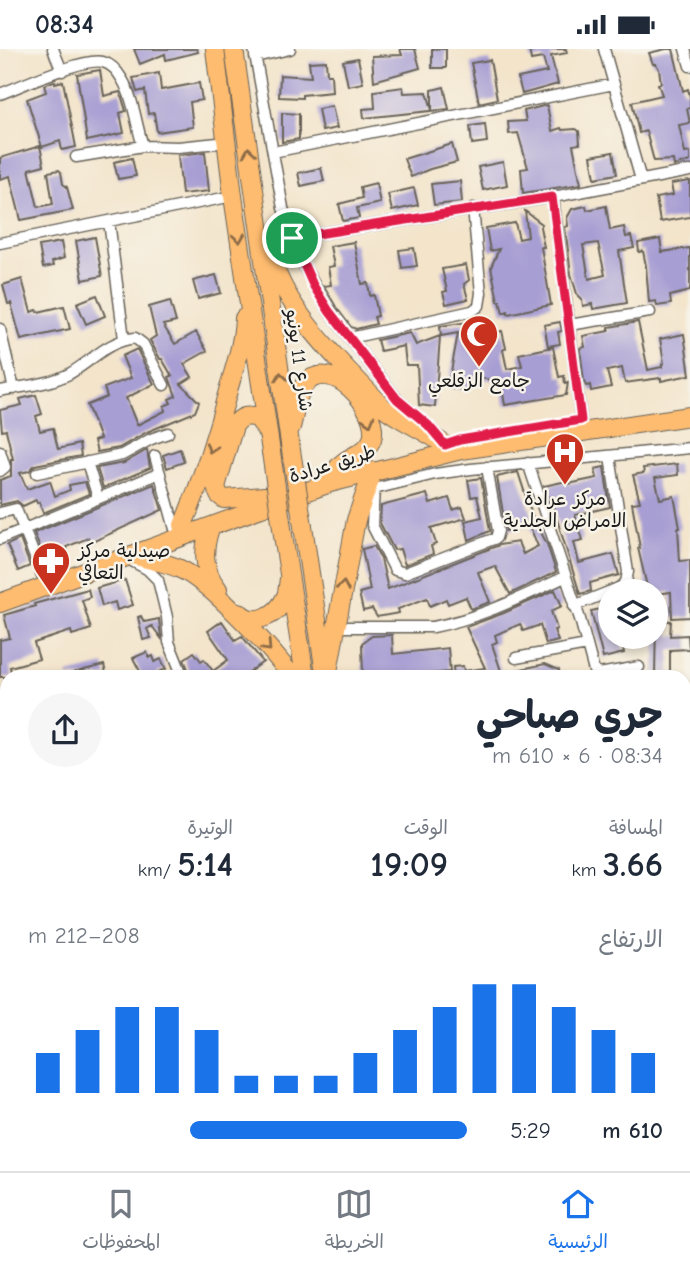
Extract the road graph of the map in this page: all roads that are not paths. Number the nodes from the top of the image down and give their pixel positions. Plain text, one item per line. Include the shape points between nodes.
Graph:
1 (53, 49) edge
2 (215, 49) edge
3 (236, 49) edge
4 (290, 49) edge
5 (604, 49) edge
6 (685, 49) edge
7 (254, 53) edge
8 (690, 66) edge
9 (62, 71) junction
10 (614, 84) junction
11 (0, 94) edge
12 (228, 142) junction
13 (143, 146) junction
14 (273, 152) junction
15 (76, 157) dead end
16 (690, 171) edge
17 (641, 180) junction
18 (233, 196) junction
19 (552, 197) junction
20 (473, 208) junction
21 (258, 211) junction
22 (109, 221) junction
23 (292, 238) junction
24 (0, 243) edge
25 (246, 286) junction
26 (650, 312) dead end
27 (569, 325) junction
28 (0, 329) edge
29 (350, 338) junction
30 (124, 339) junction
31 (164, 385) dead end
32 (14, 389) junction
33 (0, 391) edge
34 (690, 404) edge
35 (690, 416) edge
36 (581, 420) junction
37 (167, 433) dead end
38 (289, 439) junction
39 (270, 445) junction
40 (446, 448) junction
41 (690, 448) edge
42 (0, 451) edge
43 (155, 456) dead end
44 (610, 456) junction
45 (87, 462) junction
46 (527, 463) junction
47 (487, 467) junction
48 (0, 471) edge
49 (336, 471) junction
50 (37, 473) dead end
51 (160, 473) junction
52 (371, 484) junction
53 (265, 496) junction
54 (98, 498) junction
55 (0, 513) edge
56 (24, 527) junction
57 (179, 527) junction
58 (210, 528) junction
59 (0, 539) edge
60 (130, 557) junction
61 (42, 575) junction
62 (565, 577) junction
63 (289, 579) junction
64 (0, 590) edge
65 (0, 603) edge
66 (575, 606) junction
67 (337, 627) junction
68 (587, 645) junction
69 (516, 658) dead end
70 (639, 667) dead end
71 (180, 670) edge
72 (286, 670) edge
73 (305, 670) edge
74 (326, 670) edge
75 (328, 670) edge
76 (594, 670) edge
77 (617, 670) edge

1 - 9 street
2 - 12 main road
21 -> 3 main road, شارع 11 يونيو
4 - 7 street
5 - 10 street
6 - 8 street
7 - 14 street
9 - 11 street
9 - 13 street via 99,61 116,71 128,92
10 - 14 street
10 - 17 street
12 - 13 street
12 - 18 main road
13 - 15 street
14 - 23 street
16 - 17 street
17 - 19 street
18 - 22 street
18 -> 25 main road
19 - 20 street
19 - 27 street
20 - 23 street
20 - 29 street via 479,306
38 -> 21 main road, شارع 11 يونيو
21 - 40 main road via 276,273 303,316 383,407
22 - 24 street
22 - 30 street
23 - 29 street via 321,298
25 - 39 main road
25 -> 57 main road via 243,335 216,433 196,497
26 - 27 street
27 - 36 street
28 - 32 street
29 - 40 street via 397,399 428,425
30 - 31 street via 139,339
30 - 32 street via 67,375
32 - 33 street
34 - 36 main road, طريق عرادة
35 - 40 main road, طريق عرادة
36 - 40 main road, طريق عرادة via 460,440
37 - 45 street via 122,455
38 -> 49 main road via 304,385 324,375 347,385 369,415 373,435 367,448
38 - 74 main road, شارع 11 يونيو, bridge
39 - 53 main road via 258,418 239,419 216,487 224,499
39 - 63 main road, bridge
40 - 49 main road, طريق عرادة
40 - 52 main road, طريق عرادة
41 - 44 street
42 - 48 street via 5,467
43 - 51 street
44 - 46 street
44 - 66 street via 627,579 621,587
45 - 50 street
45 - 54 street
46 - 47 street
46 - 62 street
47 - 52 street
47 - 52 street via 496,538 405,573 395,570 372,525
49 - 53 main road, طريق عرادة
51 - 54 street
51 - 57 street
52 - 58 main road, طريق عرادة via 330,483
67 -> 52 main road via 356,520
53 - 57 main road, طريق عرادة
54 - 56 street
55 - 56 street via 15,508
56 - 59 street
56 - 61 street
57 - 61 main road, طريق عرادة
58 - 60 main road, طريق عرادة
58 - 63 main road via 206,569 244,617 256,621 269,616 286,596
60 - 65 main road, طريق عرادة
60 - 71 street via 158,580 169,642
60 -> 72 main road via 178,568 198,578
61 - 64 main road, طريق عرادة
62 - 66 street
62 - 67 street via 502,606 444,625
63 - 73 main road
66 - 68 street
67 - 75 main road
68 - 69 street
68 - 76 street
70 - 77 street

